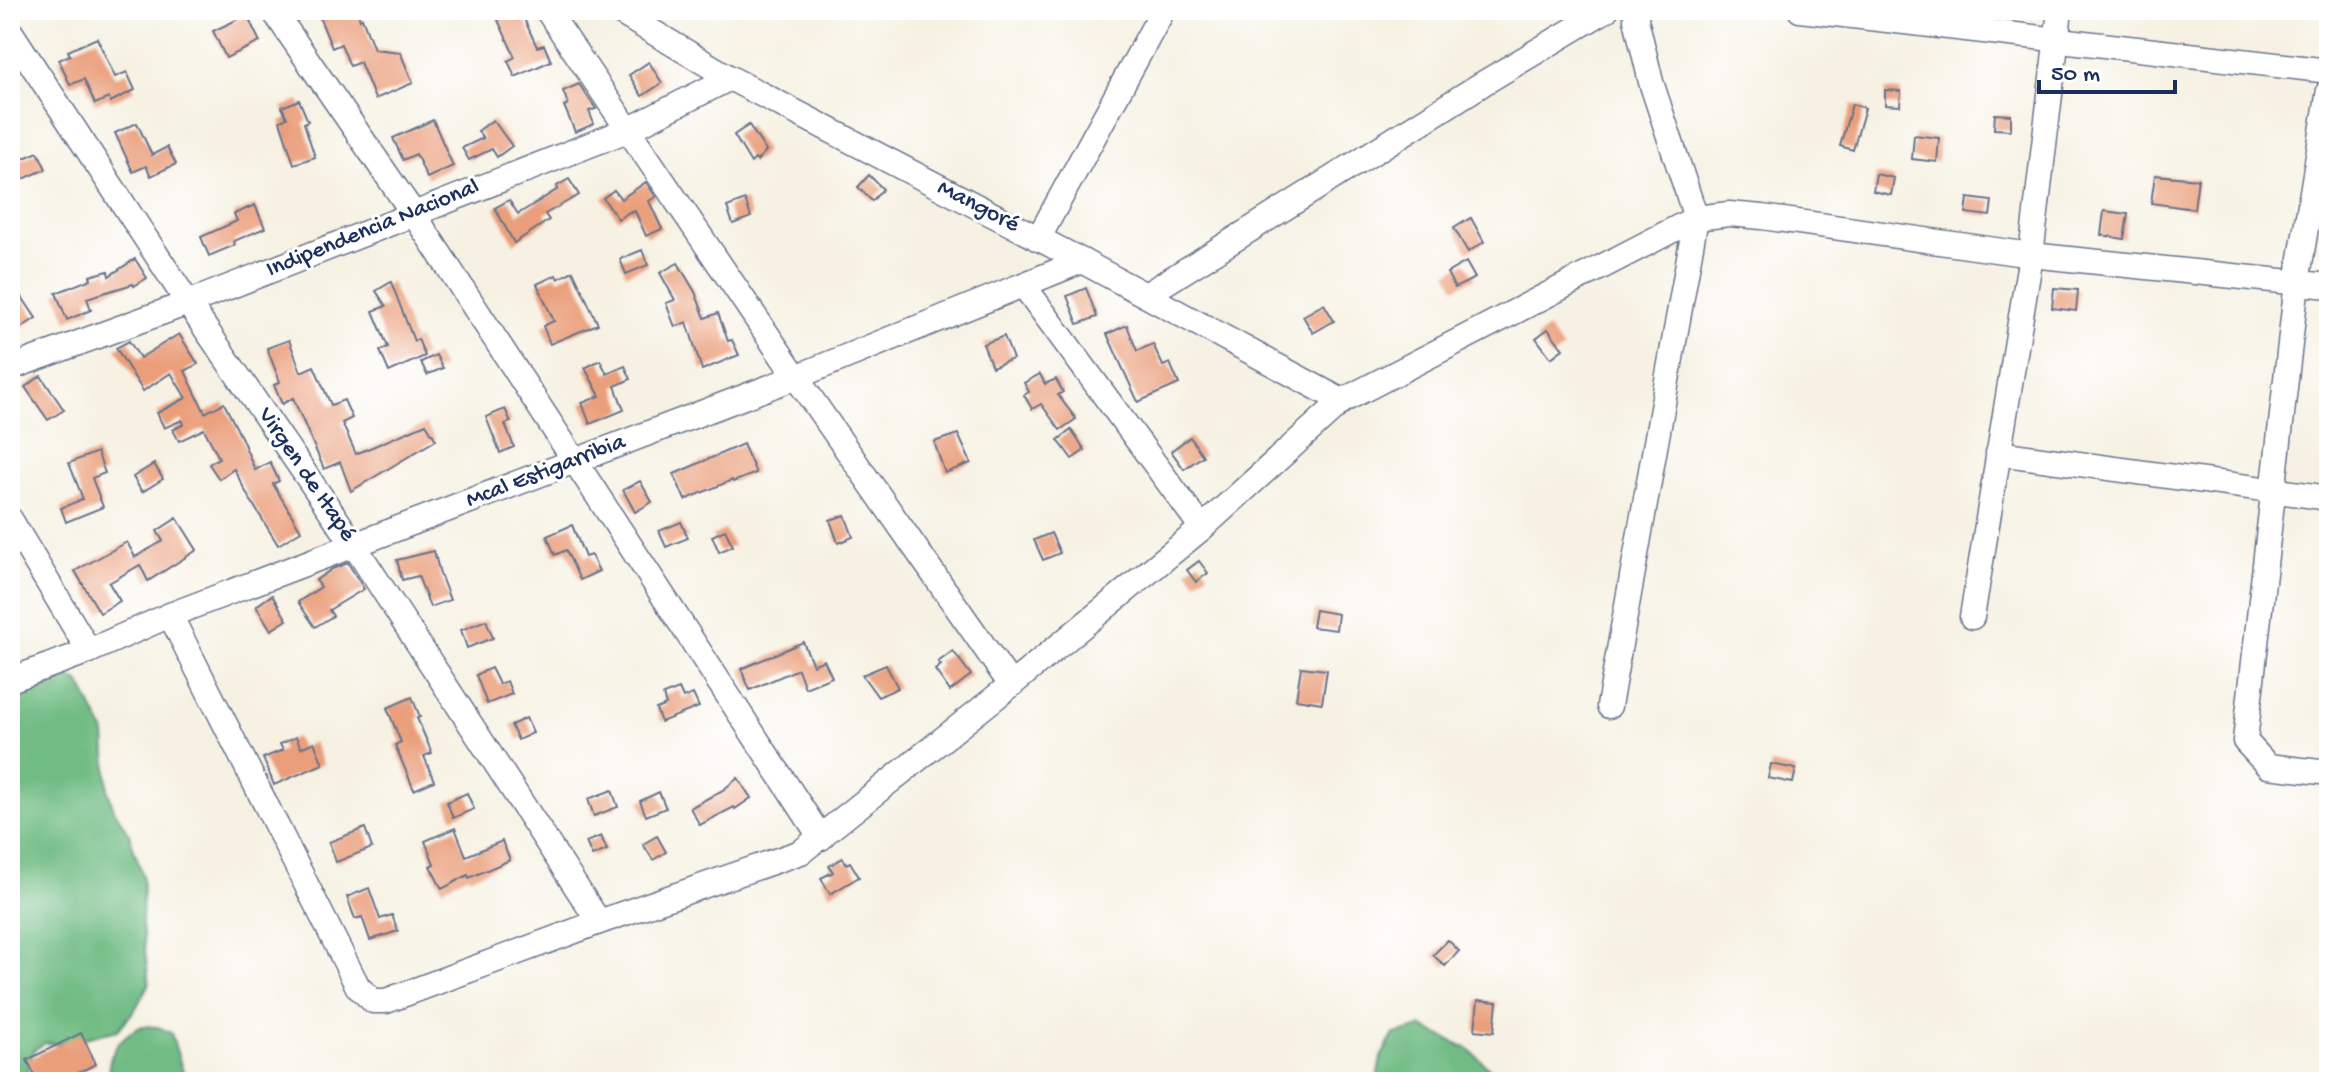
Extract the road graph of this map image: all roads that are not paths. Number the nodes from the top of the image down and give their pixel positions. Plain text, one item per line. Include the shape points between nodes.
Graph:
1 (273, 10) edge
2 (547, 10) edge
3 (616, 10) edge
4 (1163, 10) edge
5 (1606, 10) edge
6 (1637, 10) edge
7 (1800, 10) edge
8 (2060, 10) edge
9 (10, 31) edge
10 (2056, 40) junction
11 (2329, 71) edge
12 (730, 78) junction
13 (2329, 90) edge
14 (630, 129) junction
15 (413, 213) junction
16 (1696, 218) junction
17 (1038, 239) junction
18 (2031, 255) junction
19 (1082, 261) junction
20 (2297, 282) junction
21 (1024, 286) junction
22 (2329, 286) edge
23 (1146, 295) junction
24 (188, 303) junction
25 (10, 368) edge
26 (796, 377) junction
27 (1342, 401) junction
28 (1998, 453) junction
29 (576, 461) junction
30 (2274, 491) junction
31 (2329, 498) edge
32 (10, 519) edge
33 (1202, 528) junction
34 (354, 545) junction
35 (170, 615) junction
36 (1972, 617) dead end
37 (89, 651) junction
38 (10, 680) edge
39 (1011, 685) junction
40 (1609, 706) dead end
41 (2329, 773) edge
42 (821, 838) junction
43 (599, 922) junction

1 - 15 street
2 - 14 street
3 - 12 street, Mangoré
4 - 17 street
5 - 23 street
6 - 16 street via 1651,82
7 - 10 street
8 - 10 street
9 - 24 street, Virgen de Itapé
10 - 11 street
10 - 18 street
12 - 14 street, Indipendencia Nacional
12 - 17 street, Mangoré
13 - 20 street
14 - 15 street, Indipendencia Nacional
14 - 26 street
15 - 24 street, Indipendencia Nacional
15 - 29 street
16 - 18 street via 1762,217
16 - 27 street
16 - 40 street
17 - 19 street, Mangoré
18 - 20 street
18 - 28 street
19 - 21 street, Mcal Estigarribia
19 - 23 street, Mangoré
20 - 22 street
20 - 30 street
21 - 26 street, Mcal Estigarribia
21 - 33 street
23 - 27 street, Mangoré
24 - 25 street, Indipendencia Nacional
24 - 34 street, Virgen de Itapé
26 - 29 street, Mcal Estigarribia
26 - 39 street
27 - 33 street
28 - 30 street
28 - 36 street
29 - 34 street, Mcal Estigarribia
29 - 42 street
30 - 31 street
30 - 41 street via 2245,741 2268,766
32 - 37 street
33 - 39 street
34 - 35 street, Mcal Estigarribia
34 - 43 street, Virgen de Itapé
35 - 37 street, Mcal Estigarribia
35 - 43 street via 364,995 386,1001
37 - 38 street, Mcal Estigarribia
39 - 42 street
42 - 43 street via 801,852

